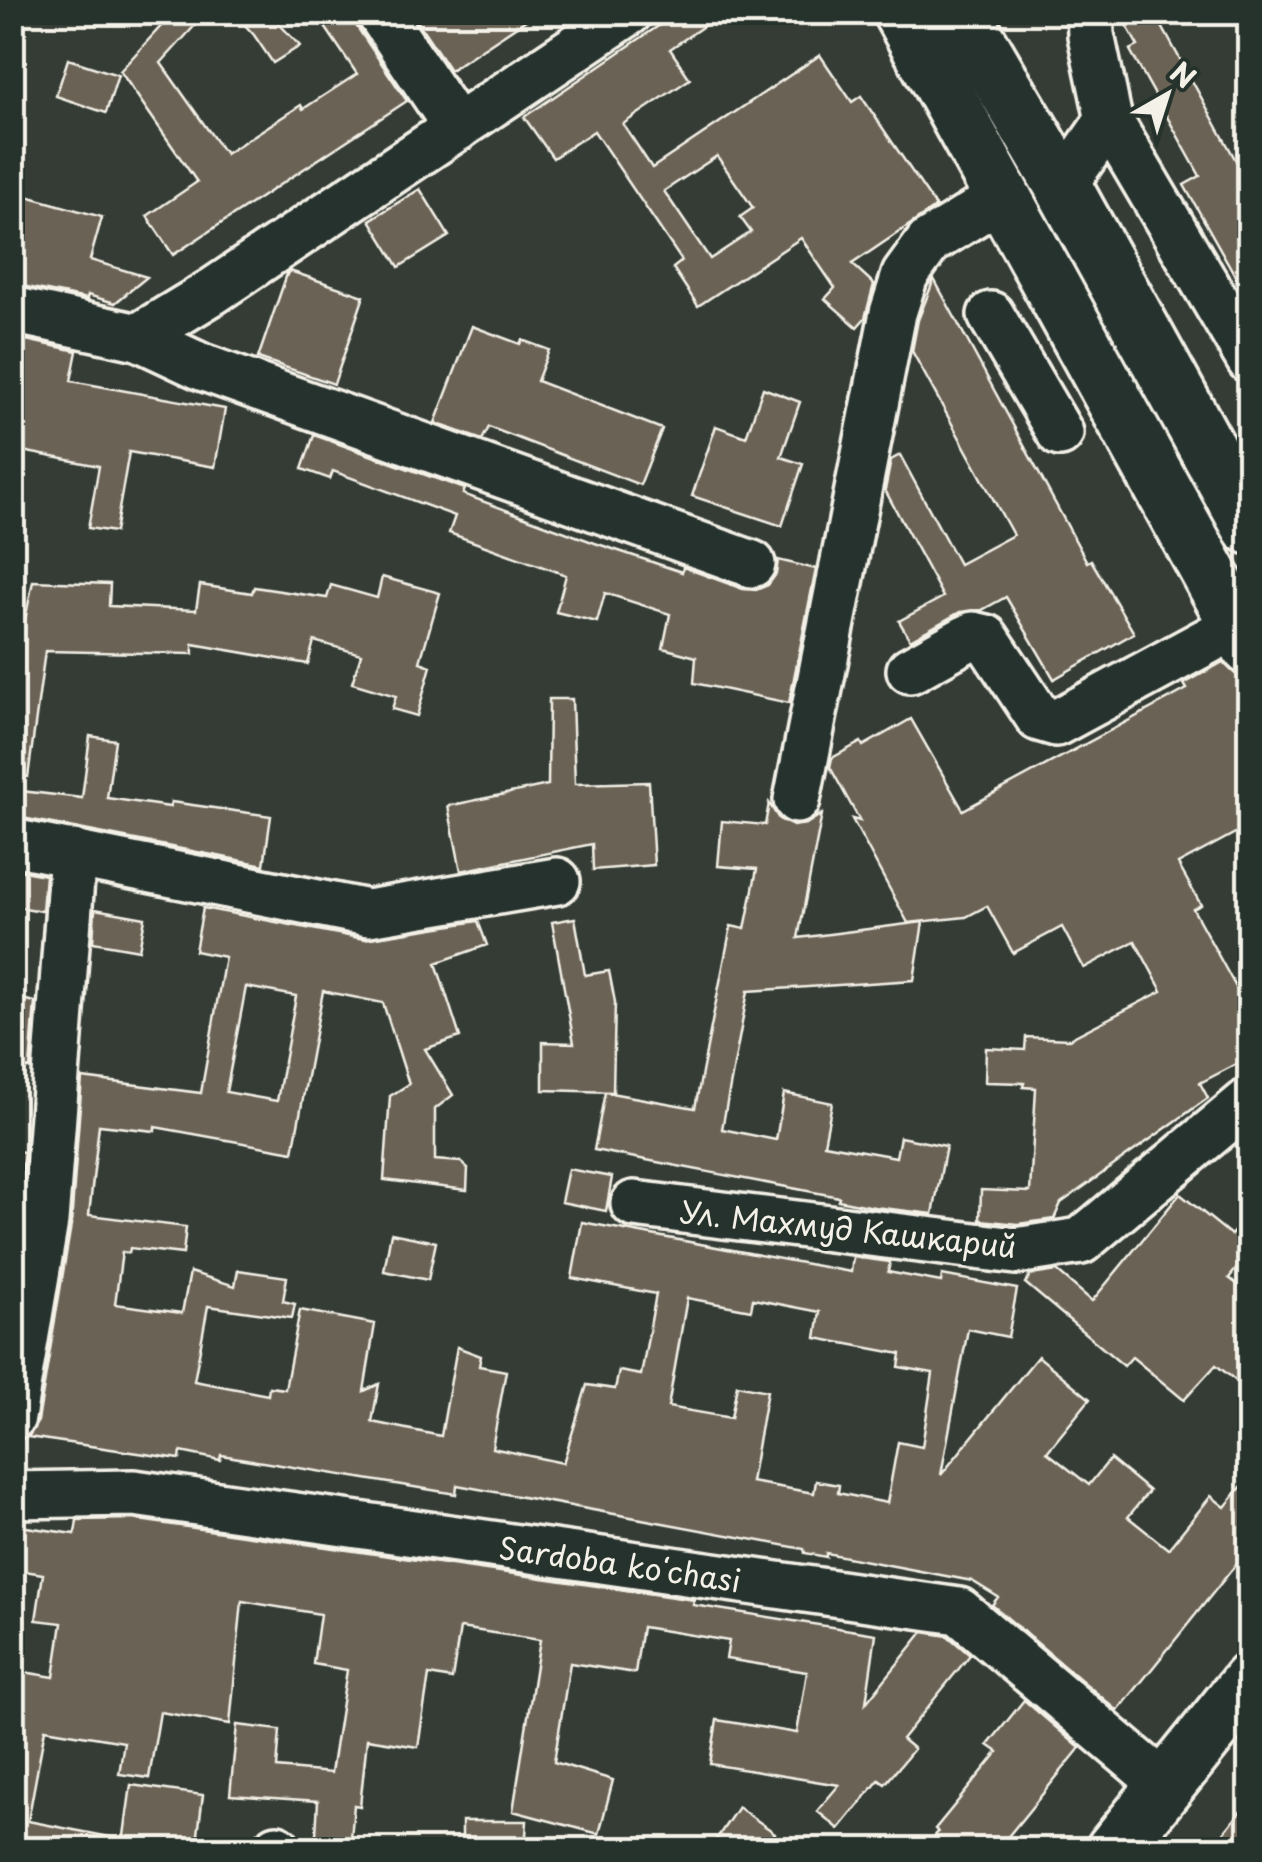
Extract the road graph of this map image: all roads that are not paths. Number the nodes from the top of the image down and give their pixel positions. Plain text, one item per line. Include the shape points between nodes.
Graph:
1 (379, 12) edge
2 (629, 12) edge
3 (901, 12) edge
4 (961, 12) edge
5 (1090, 12) edge
6 (1109, 120) junction
7 (457, 128) junction
8 (1063, 186) junction
9 (1002, 196) junction
10 (12, 310) edge
11 (991, 314) dead end
12 (1073, 324) junction
13 (138, 337) junction
14 (1016, 356) junction
15 (1250, 360) edge
16 (1060, 433) dead end
17 (1250, 526) edge
18 (752, 564) dead end
19 (1243, 636) edge
20 (910, 670) dead end
21 (798, 800) dead end
22 (12, 842) edge
23 (74, 853) junction
24 (557, 881) dead end
25 (1250, 1100) edge
26 (634, 1204) dead end
27 (12, 1417) edge
28 (12, 1494) edge
29 (1250, 1681) edge
30 (1166, 1786) junction
31 (1114, 1850) edge

1 - 7 street
2 - 7 street
3 - 9 main road
4 - 8 main road
5 - 6 street
6 - 8 street
6 - 15 street
7 - 13 street
8 - 17 main road
9 - 12 main road
9 - 21 street via 929,242 892,312
10 - 13 street
11 - 14 street
12 - 14 street
12 - 19 main road
13 - 18 street via 202,367
14 - 16 street
19 - 20 street via 1056,724 1040,718 986,638 973,635
22 - 23 street
23 - 24 street via 368,914
23 - 27 street via 45,1221
25 - 26 street, Ул. Махмуд Кашкарий via 1082,1241 1016,1251
28 - 30 street, Sardoba koʻchasi via 134,1493 959,1611
29 - 30 main road
30 - 31 main road

